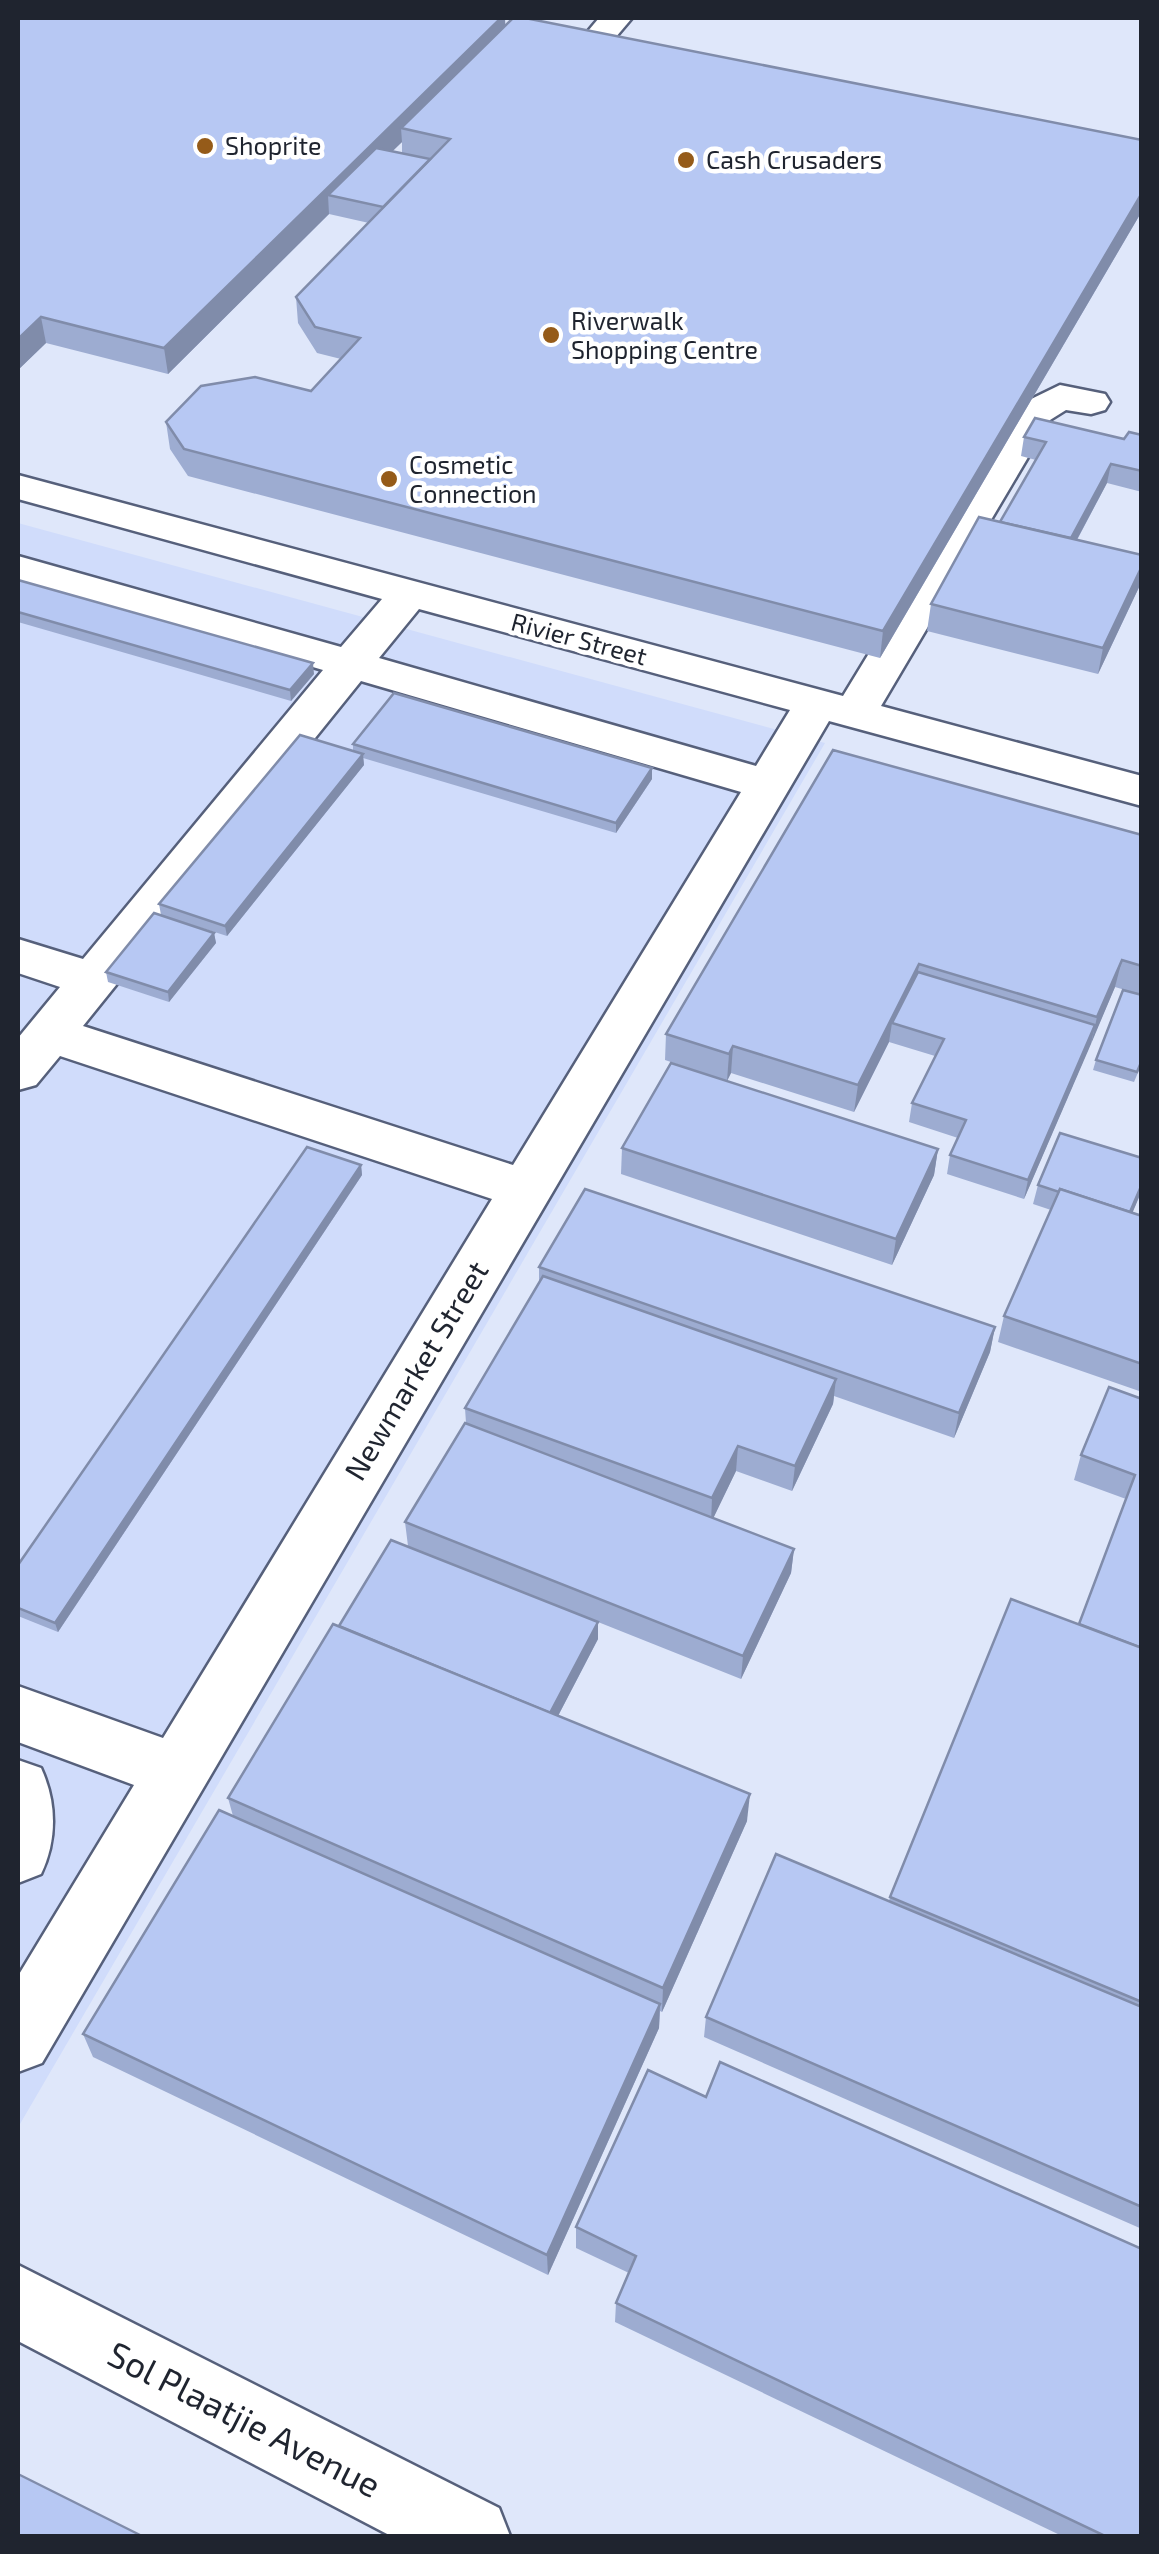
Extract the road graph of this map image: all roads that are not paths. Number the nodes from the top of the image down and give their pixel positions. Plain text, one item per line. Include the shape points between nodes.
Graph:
1 (616, 18) edge
2 (593, 44) edge
3 (1091, 402) dead end
4 (18, 487) edge
5 (18, 568) edge
6 (409, 593) junction
7 (350, 663) junction
8 (836, 708) junction
9 (768, 784) junction
10 (1142, 790) edge
11 (18, 956) edge
12 (94, 980) junction
13 (34, 1053) edge
14 (526, 1190) junction
15 (18, 1714) edge
16 (177, 1772) junction
17 (18, 1789) edge
18 (18, 1853) edge
19 (18, 2039) edge
20 (18, 2302) edge
21 (470, 2536) edge

1 - 2 street
3 - 8 street, Newmarket Street via 1060,397 1035,412
4 - 6 street, Rivier Street
5 - 7 street
6 - 7 street
6 - 8 street, Rivier Street
7 - 9 street
7 - 12 street
8 - 9 street, Newmarket Street
8 - 10 street, Rivier Street
9 - 14 street, Newmarket Street
11 - 12 street
12 - 13 street
13 - 14 street
14 - 16 street, Newmarket Street
15 - 16 street
16 - 19 street, Newmarket Street
17 - 18 street
20 - 21 street, Sol Plaatjie Avenue

